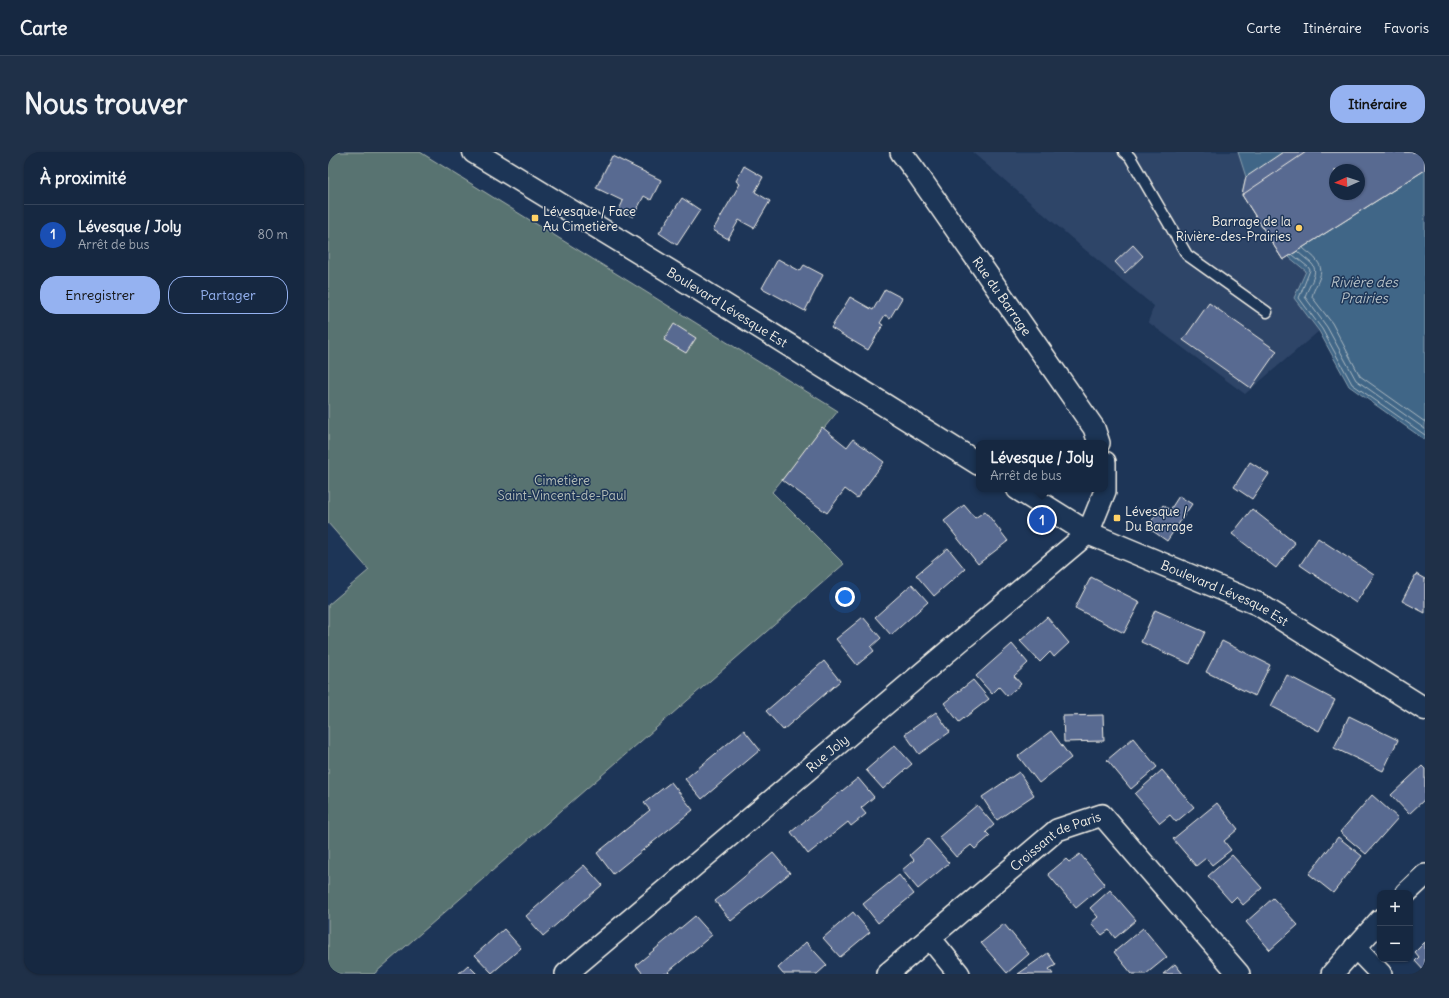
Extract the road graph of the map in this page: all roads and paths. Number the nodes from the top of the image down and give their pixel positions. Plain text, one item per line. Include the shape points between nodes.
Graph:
1 (474, 152) edge
2 (901, 152) edge
3 (1124, 152) edge
4 (1267, 312) dead end
5 (1098, 440) edge
6 (976, 462) edge
7 (1023, 492) edge
8 (1105, 492) edge
9 (1088, 533) junction
10 (1425, 709) edge
11 (1425, 875) edge
12 (1409, 890) edge
13 (1377, 923) edge
14 (930, 938) junction
15 (1355, 947) junction
16 (566, 974) edge
17 (887, 974) edge
18 (959, 974) edge
19 (1239, 974) edge
20 (1332, 974) edge
21 (1381, 974) edge

1 - 6 street, Boulevard Lévesque Est
2 - 5 street, Rue du Barrage via 1094,428
3 - 4 lane via 1130,157 1187,255
7 - 9 street, Boulevard Lévesque Est
8 - 9 street
9 - 10 street, Boulevard Lévesque Est via 1258,604
9 - 16 street, Rue Joly
11 - 12 street
13 - 15 street
14 - 17 street, Croissant de Paris
14 - 18 street
14 - 19 street, Croissant de Paris via 1057,830 1102,814
15 - 20 street
15 - 21 street

